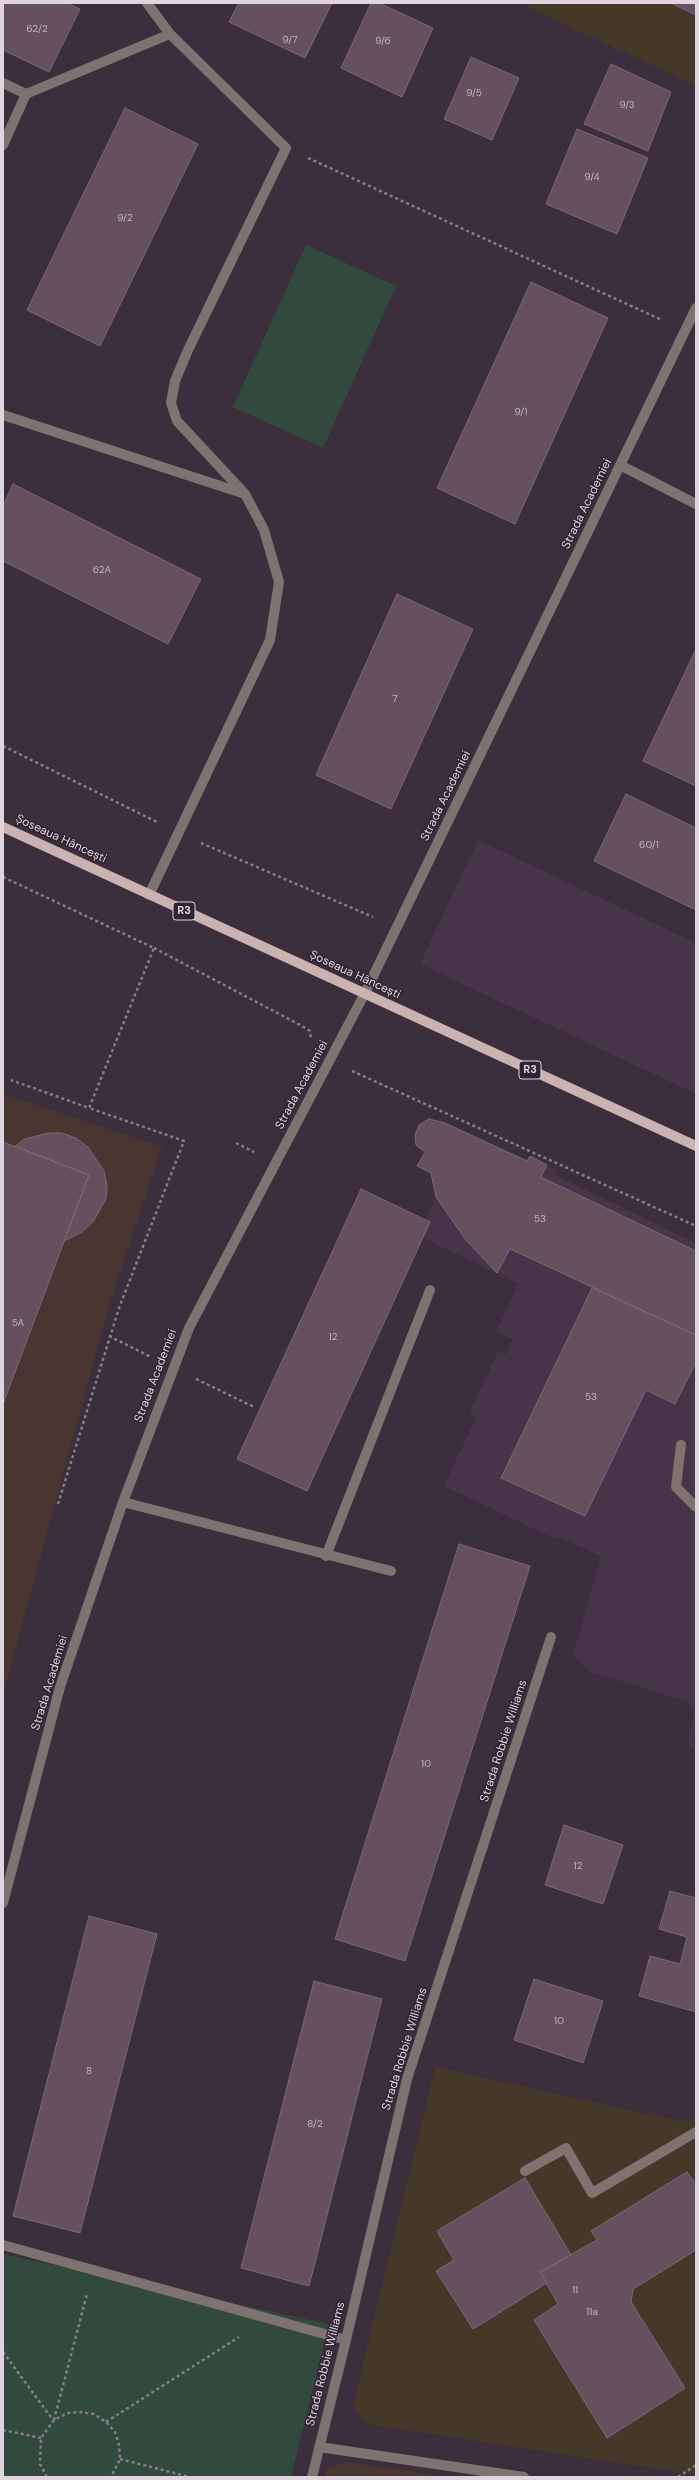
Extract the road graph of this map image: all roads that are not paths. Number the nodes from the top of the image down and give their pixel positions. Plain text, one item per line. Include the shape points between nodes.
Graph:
1 (147, 3) edge
2 (170, 34) junction
3 (3, 83) edge
4 (26, 94) junction
5 (3, 145) edge
6 (696, 308) edge
7 (3, 416) edge
8 (620, 465) junction
9 (245, 494) junction
10 (696, 504) edge
11 (3, 827) edge
12 (149, 895) junction
13 (365, 994) junction
14 (696, 1146) edge
15 (430, 1290) dead end
16 (681, 1445) dead end
17 (123, 1502) junction
18 (696, 1506) edge
19 (326, 1556) junction
20 (391, 1571) dead end
21 (551, 1637) dead end
22 (3, 1903) edge
23 (696, 2132) edge
24 (525, 2171) dead end
25 (3, 2245) edge
26 (346, 2340) junction
27 (319, 2447) junction
28 (312, 2477) edge
29 (524, 2477) edge

1 - 2 street
2 - 4 street
2 - 9 street via 286,148 188,350 175,381 170,403 177,421
3 - 4 street
4 - 5 street
6 - 8 street, Strada Academiei
7 - 9 street
8 - 10 street
8 - 13 street, Strada Academiei
9 - 12 street via 264,530 280,582 270,640
11 - 12 main road, Șoseaua Hâncești / R3
12 - 13 main road, Șoseaua Hâncești / R3
13 - 14 main road, Șoseaua Hâncești / R3
13 - 17 street, Strada Academiei via 189,1328
15 - 19 street
16 - 18 street via 676,1488
17 - 19 street
17 - 22 street, Strada Academiei via 60,1687
19 - 20 street
21 - 26 street, Strada Robbie Williams via 407,2079
23 - 24 street via 592,2193 566,2148
25 - 26 street via 92,2272
26 - 27 street, Strada Robbie Williams
27 - 28 street, Strada Robbie Williams
27 - 29 street

